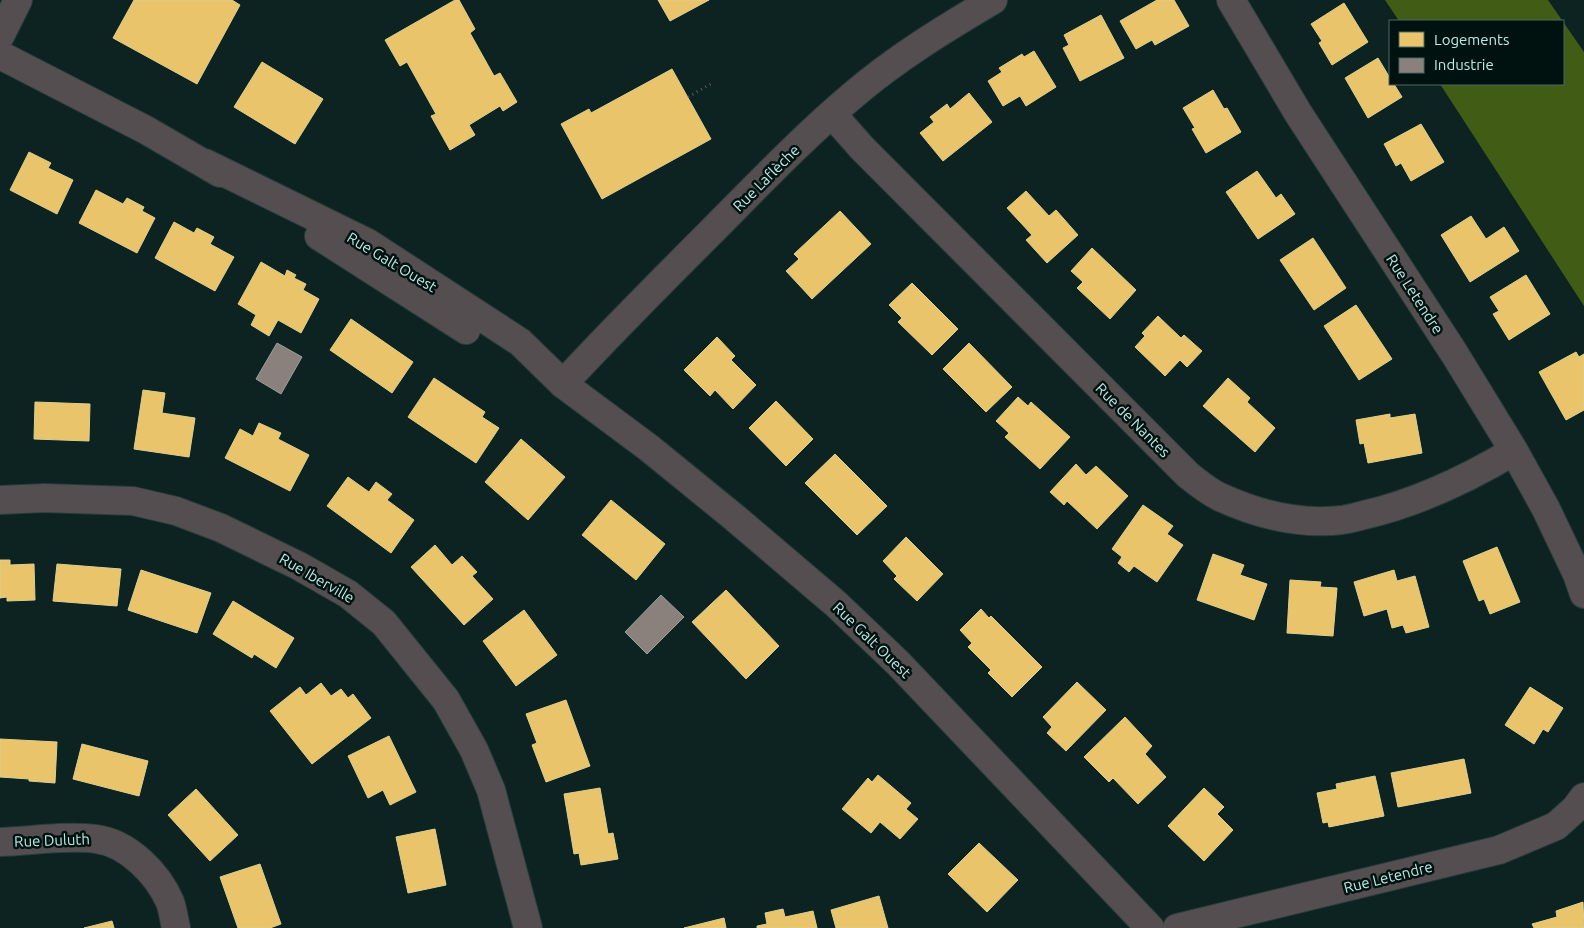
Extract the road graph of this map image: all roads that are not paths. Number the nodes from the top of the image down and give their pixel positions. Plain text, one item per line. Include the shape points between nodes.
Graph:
1 (18, 0) edge
2 (993, 0) edge
3 (1232, 0) edge
4 (0, 36) edge
5 (0, 55) edge
6 (832, 114) junction
7 (564, 384) junction
8 (1514, 451) junction
9 (0, 500) edge
10 (1584, 594) edge
11 (1584, 797) edge
12 (0, 842) edge
13 (176, 928) edge
14 (528, 928) edge
15 (1150, 928) edge
16 (1177, 928) edge

1 - 4 street
2 - 6 street, Rue Laflèche via 903,57
3 - 8 street, Rue Letendre via 1298,113
5 - 7 street, Rue Galt Ouest via 205,163 511,358
6 - 7 street, Rue Laflèche
6 - 8 street, Rue de Nantes via 1188,476 1218,496 1260,513 1304,520 1342,520 1417,500 1482,470
7 - 15 street, Rue Galt Ouest via 649,448 836,604 898,663
8 - 10 street, Rue Letendre via 1546,509
9 - 14 street, Rue Iberville via 133,501 176,511 221,528 299,566 348,594 384,623 446,700 474,750 491,790
11 - 16 street, Rue Letendre via 1556,826 1499,850
12 - 13 street, Rue Duluth via 98,839 124,848 144,863 159,883 170,902

